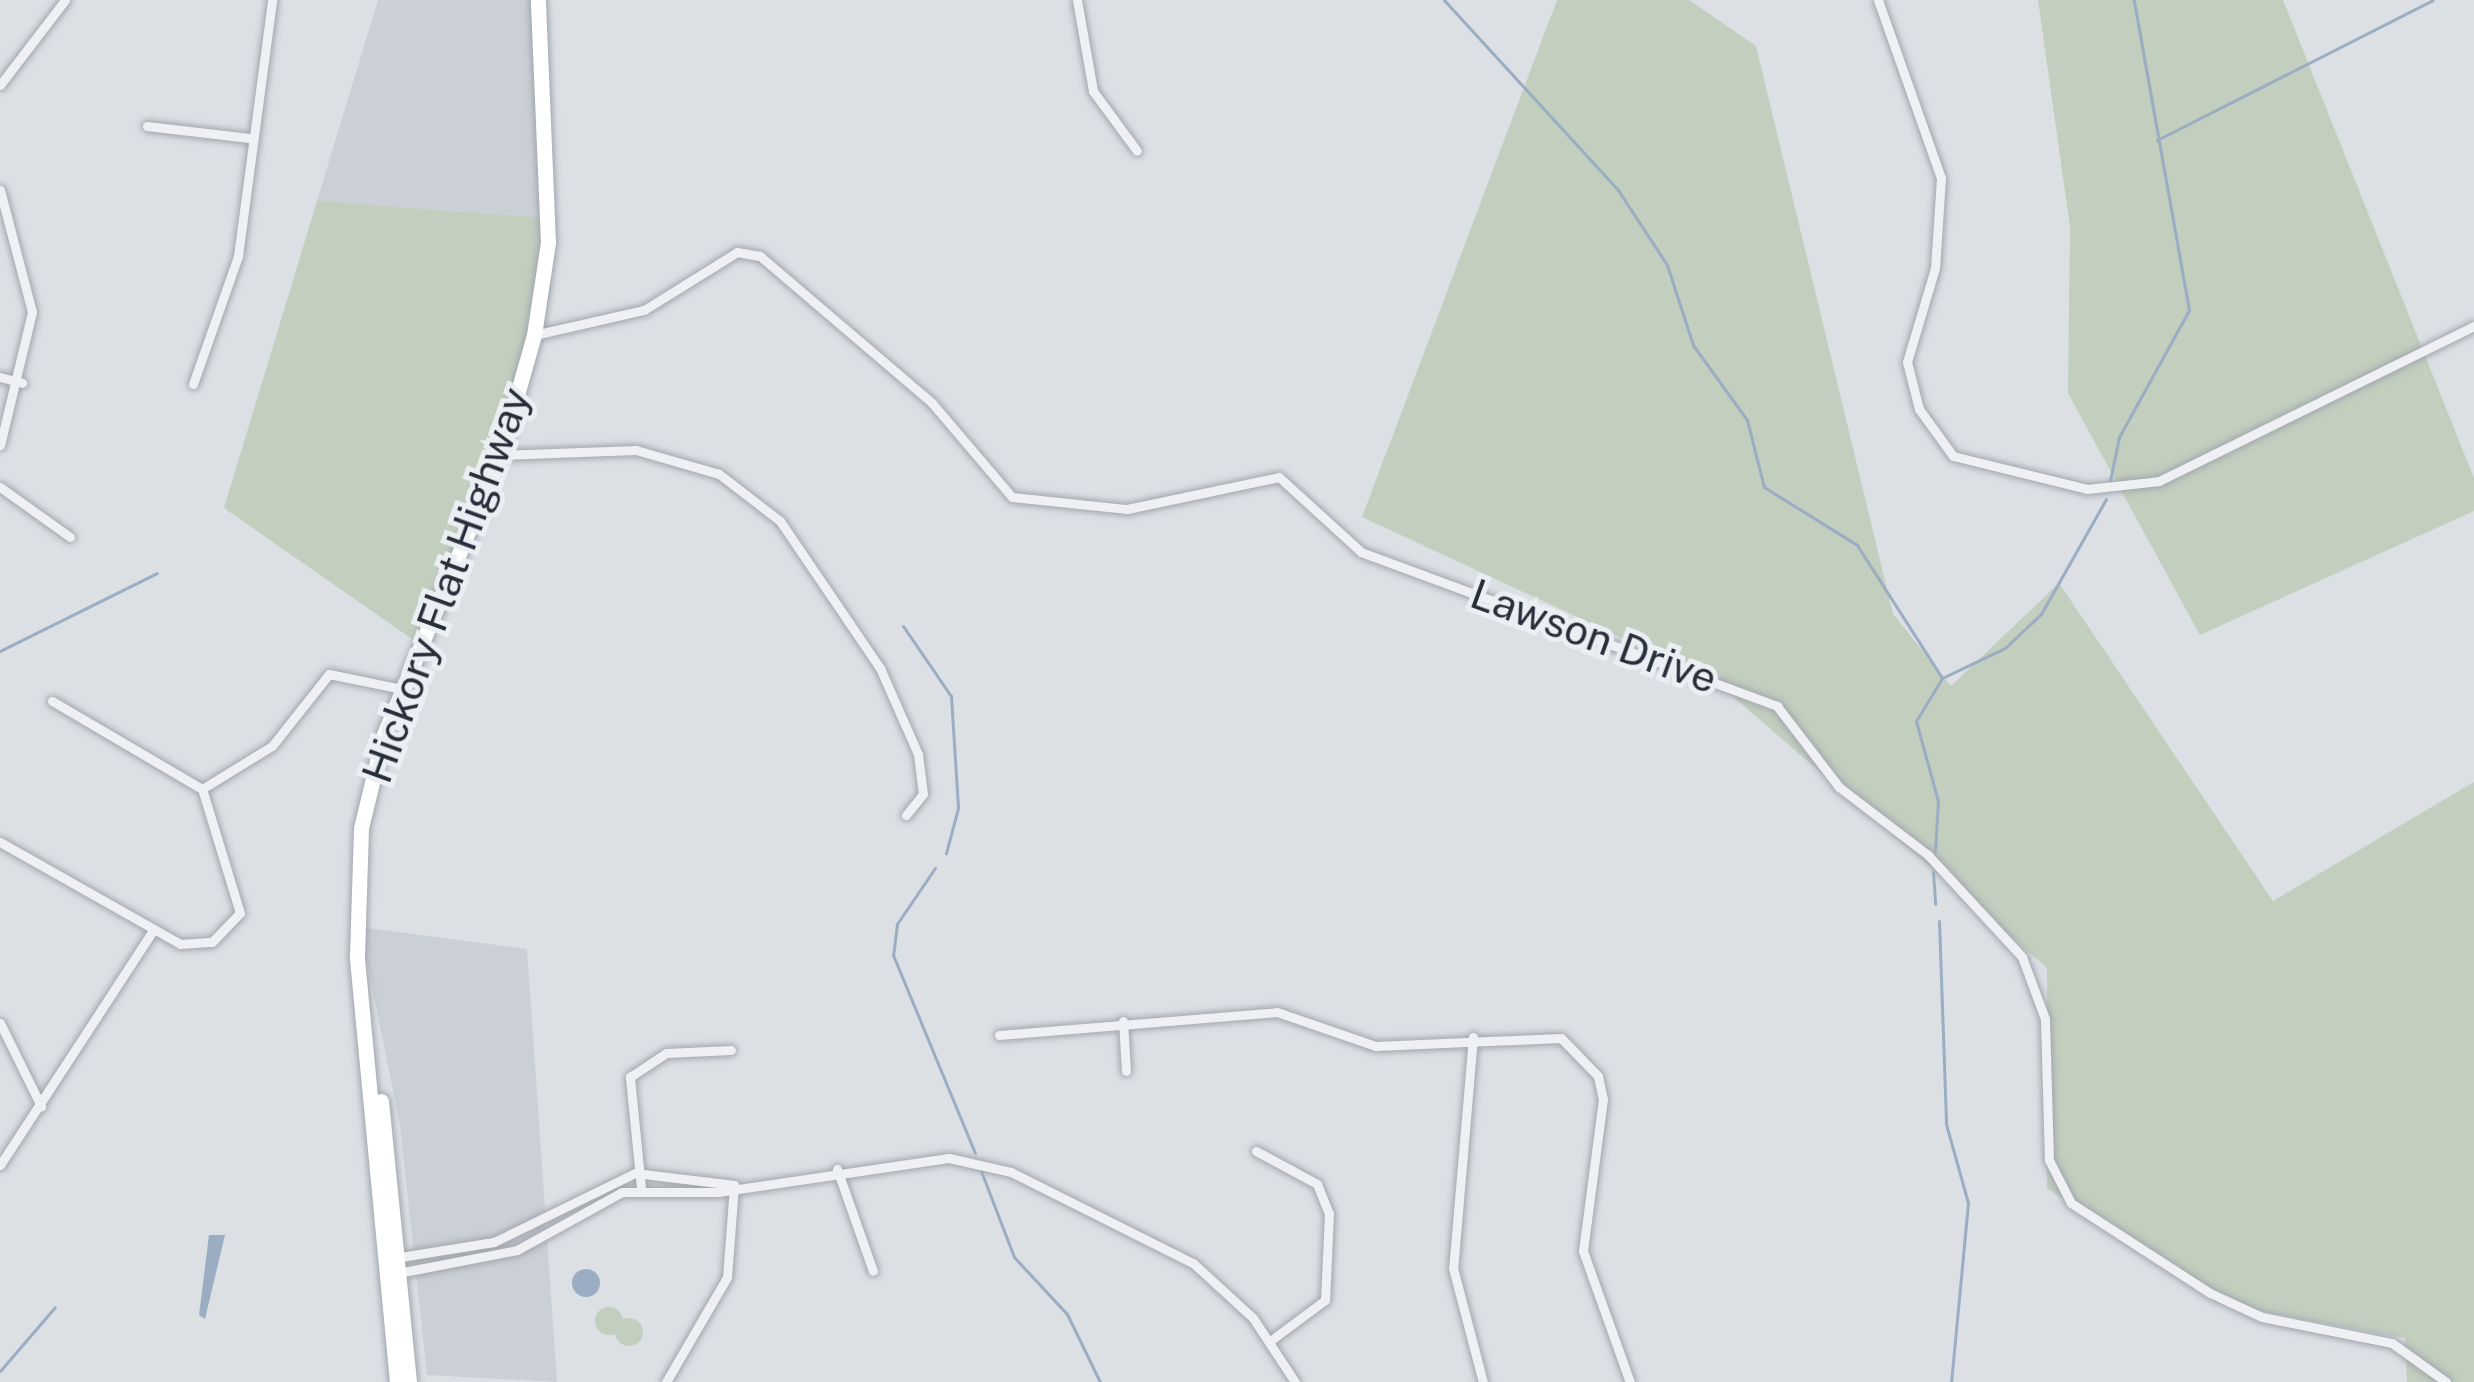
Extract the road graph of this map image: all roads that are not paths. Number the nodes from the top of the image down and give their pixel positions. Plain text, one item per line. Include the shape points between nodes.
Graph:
1 (65, 0) edge
2 (272, 0) edge
3 (538, 0) edge
4 (1077, 0) edge
5 (1878, 0) edge
6 (0, 85) edge
7 (147, 126) dead end
8 (249, 138) junction
9 (1137, 151) dead end
10 (0, 190) edge
11 (2474, 326) edge
12 (534, 335) junction
13 (0, 377) edge
14 (22, 383) junction
15 (193, 383) dead end
16 (0, 445) edge
17 (500, 455) junction
18 (0, 487) edge
19 (70, 537) dead end
20 (402, 688) junction
21 (52, 700) dead end
22 (202, 789) junction
23 (905, 815) dead end
24 (0, 842) edge
25 (153, 930) junction
26 (1123, 1021) junction
27 (0, 1023) edge
28 (999, 1035) dead end
29 (1473, 1037) junction
30 (731, 1051) dead end
31 (1126, 1071) dead end
32 (41, 1106) junction
33 (1256, 1151) dead end
34 (0, 1166) edge
35 (836, 1169) junction
36 (640, 1173) junction
37 (734, 1184) junction
38 (641, 1188) junction
39 (398, 1265) junction
40 (873, 1271) dead end
41 (1270, 1341) junction
42 (397, 1382) edge
43 (409, 1382) edge
44 (667, 1382) edge
45 (1295, 1382) edge
46 (1483, 1382) edge
47 (1630, 1382) edge
48 (2446, 1382) edge

1 - 6 street
2 - 8 street
3 - 12 main road, Hickory Flat Highway via 548,242
4 - 9 street via 1093,92
5 - 11 street via 1940,178 1935,268 1907,362 1918,410 1953,456 2087,488 2159,481
7 - 8 street
8 - 15 street via 230,293
10 - 14 street via 31,276
12 - 17 main road, Hickory Flat Highway
12 - 48 street, Lawson Drive via 644,310 737,252 760,256 932,404 1012,496 1126,509 1279,477 1304,488 1361,552 1777,706 1839,787 1928,855 2022,957 2045,1019 2048,1160 2072,1203 2210,1294 2262,1317 2392,1343
13 - 14 street
14 - 16 street
17 - 20 main road, Hickory Flat Highway
17 - 23 street via 636,449 719,474 780,521 880,668 918,754 923,794
18 - 19 street
20 - 22 street via 329,674 272,746
20 - 39 main road, Hickory Flat Highway via 361,827 365,1028
21 - 22 street
22 - 25 street via 240,913 196,946
24 - 25 street
25 - 32 street
26 - 28 street
26 - 29 street via 1277,1012 1376,1046
26 - 31 street
27 - 32 street
29 - 46 street via 1453,1268
29 - 47 street via 1561,1037 1598,1076 1583,1251
30 - 36 street via 666,1053 630,1077
32 - 34 street
33 - 41 street via 1317,1184 1329,1213 1324,1300
35 - 37 street
35 - 40 street
35 - 41 street via 949,1158 1011,1172 1193,1263
36 - 37 street
36 - 38 street
36 - 39 street via 494,1242
37 - 38 street
37 - 44 street via 727,1277
38 - 39 street via 502,1255
39 - 42 main road, Hickory Flat Highway
39 - 43 main road, Hickory Flat Highway
41 - 45 street

